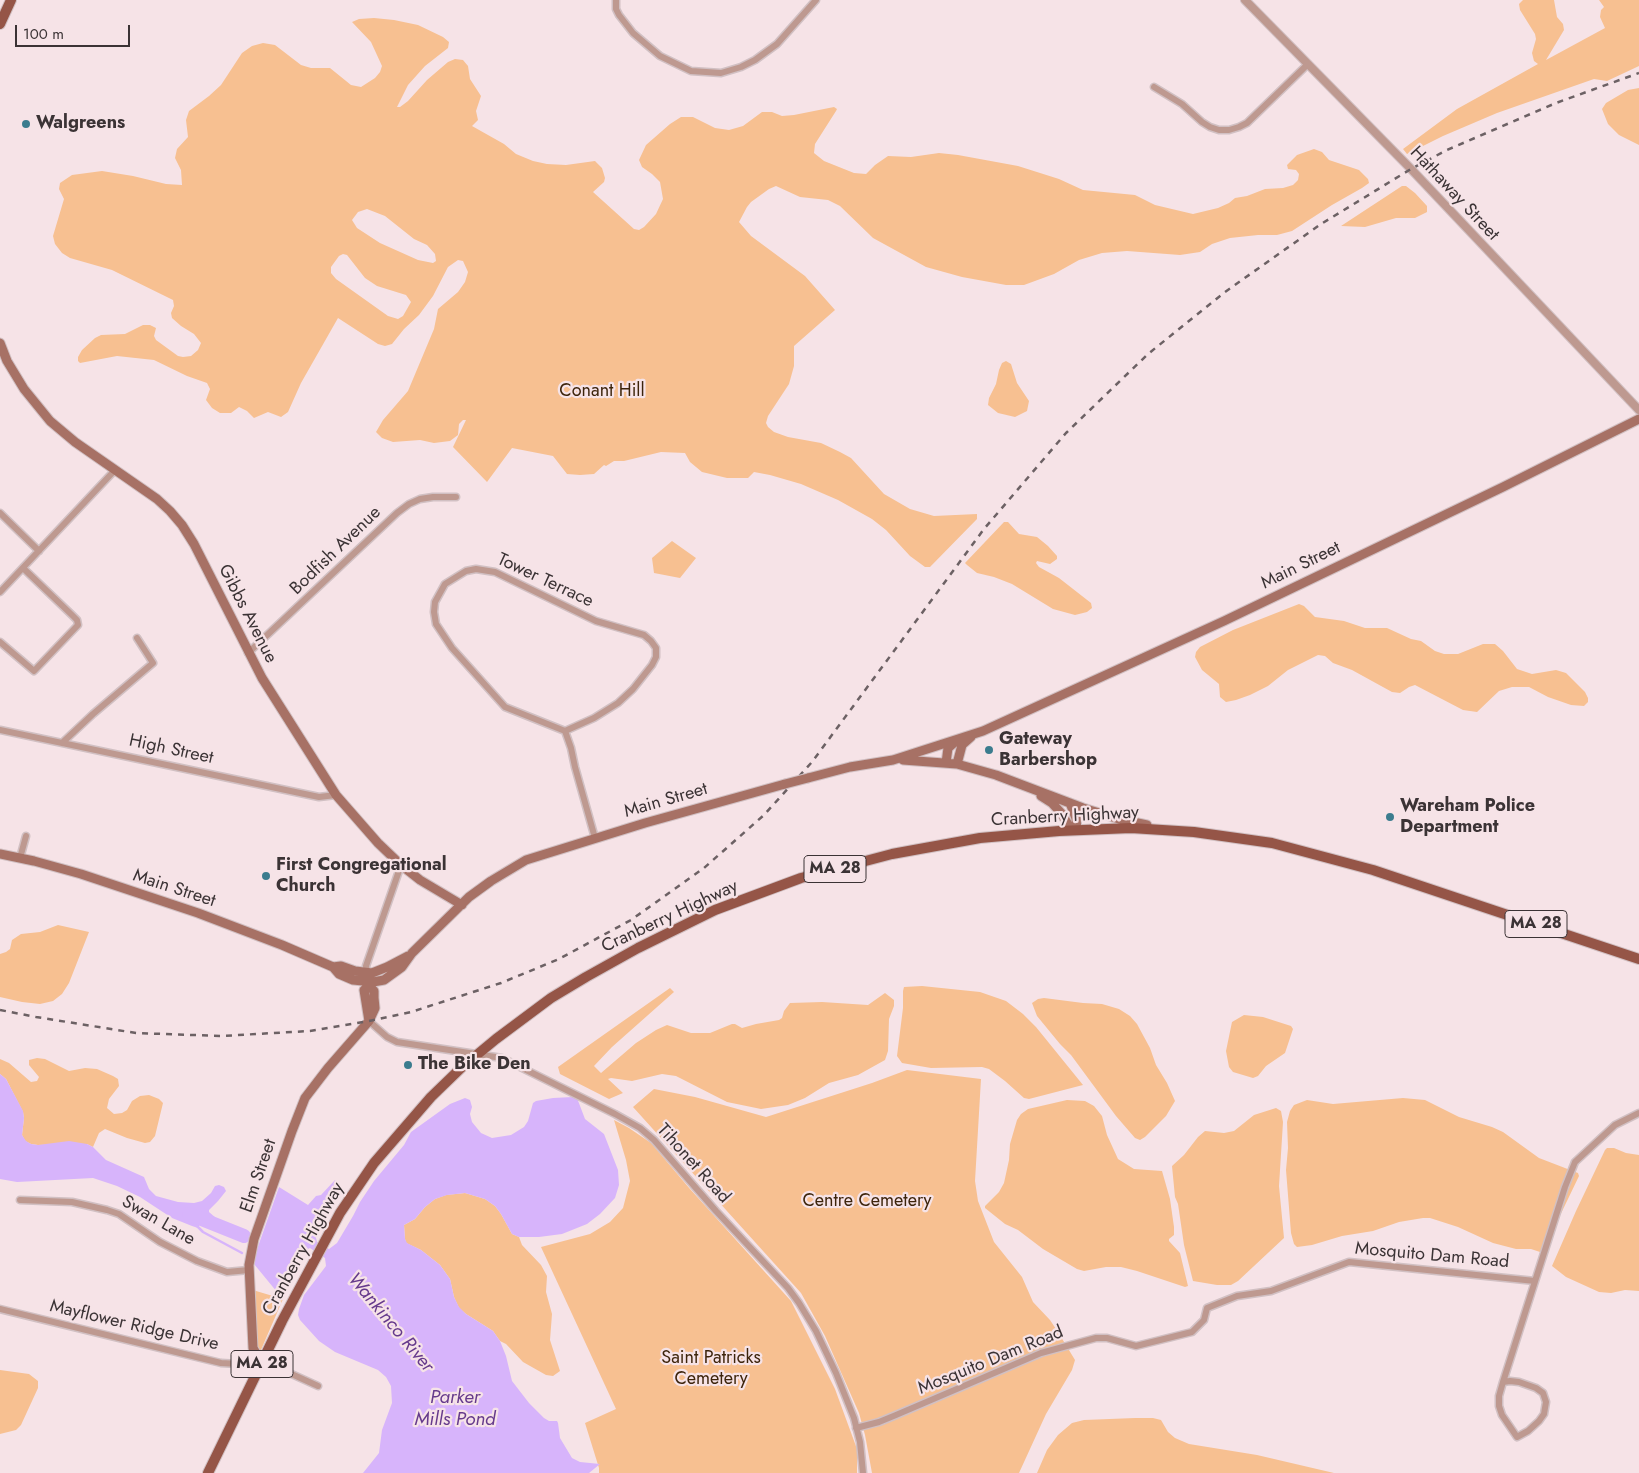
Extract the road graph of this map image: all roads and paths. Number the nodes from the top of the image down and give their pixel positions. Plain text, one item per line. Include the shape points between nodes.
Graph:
1 (11, 0) edge
2 (616, 0) edge
3 (816, 0) edge
4 (1245, 0) edge
5 (0, 24) edge
6 (1308, 64) junction
7 (1154, 86) dead end
8 (0, 343) edge
9 (1639, 410) edge
10 (1639, 419) edge
11 (116, 470) junction
12 (456, 497) dead end
13 (0, 513) edge
14 (39, 551) junction
15 (22, 568) junction
16 (0, 592) edge
17 (137, 638) dead end
18 (0, 642) edge
19 (248, 653) junction
20 (0, 730) edge
21 (565, 731) junction
22 (974, 734) junction
23 (958, 740) junction
24 (62, 743) junction
25 (893, 760) junction
26 (946, 763) junction
27 (956, 764) junction
28 (1026, 787) junction
29 (336, 795) junction
30 (1070, 803) junction
31 (1074, 830) junction
32 (1169, 830) junction
33 (26, 836) dead end
34 (595, 838) junction
35 (0, 854) edge
36 (20, 858) junction
37 (401, 866) junction
38 (462, 905) junction
39 (1621, 952) junction
40 (1639, 955) edge
41 (1639, 959) edge
42 (368, 981) junction
43 (369, 1021) junction
44 (477, 1054) junction
45 (1639, 1114) edge
46 (20, 1200) dead end
47 (249, 1270) junction
48 (1535, 1281) junction
49 (0, 1309) edge
50 (262, 1364) junction
51 (1503, 1382) junction
52 (318, 1386) dead end
53 (856, 1428) junction
54 (208, 1473) edge
55 (863, 1473) edge

1 - 5 main road
2 - 3 street via 619,15 660,56 690,71 721,72 756,60 776,44
4 - 6 street, Hathaway Street
6 - 7 street via 1247,123 1229,130 1210,127
6 - 9 street, Hathaway Street
8 - 11 main road, Gibbs Avenue via 13,373 50,422
10 - 22 main road, Main Street via 1232,617
11 - 14 street
11 - 19 main road, Gibbs Avenue via 157,499 182,525
12 - 19 street, Bodfish Avenue via 420,499 409,504
13 - 14 street
14 - 15 street
15 - 16 street
15 - 18 street via 77,620 78,625 34,672
17 - 24 street via 154,663
19 - 29 main road, Gibbs Avenue
20 - 24 street, High Street
21 - 21 street, Tower Terrace via 610,709 633,689 656,657 656,648 651,640 634,631 596,621 495,572 476,569 455,576 445,584 435,602 439,632 505,707
21 - 34 street
22 - 23 main road, Main Street
22 - 27 main road, Main Street via 962,745
23 - 25 main road, Main Street
23 - 26 main road via 948,748
24 - 29 street, High Street via 319,797
25 - 26 main road
25 - 34 main road, Main Street, bridge via 785,784
26 - 27 main road
27 - 28 main road
28 - 30 main road
28 - 31 main road via 1052,803
29 - 37 main road, Gibbs Avenue
30 - 31 main road via 1076,818
30 - 32 main road via 1119,819
31 - 32 main road, Cranberry Highway / MA 28
31 - 44 main road, Cranberry Highway / MA 28 via 980,838 892,854 801,878 715,910 570,986
32 - 39 main road, Cranberry Highway / MA 28 via 1272,843 1374,870
33 - 36 street
34 - 38 main road, Main Street via 526,860 491,881
35 - 36 main road, Main Street
36 - 42 main road, Main Street via 81,874 198,914 333,967 341,966
37 - 38 main road, Gibbs Avenue
37 - 42 street via 366,966
38 - 42 main road, Main Street via 412,953 382,969
39 - 40 main road, Cranberry Highway / MA 28
39 - 41 main road, Cranberry Highway / MA 28
42 - 43 main road, Elm Street via 374,991 374,1008
43 - 44 street, Tihonet Road via 397,1042
43 - 47 main road, Elm Street via 305,1098 254,1239
44 - 50 main road, Cranberry Highway / MA 28 via 421,1106 374,1163 340,1212
44 - 53 street, Tihonet Road via 502,1058 615,1114 654,1140 799,1303 836,1373
45 - 48 street via 1615,1124 1575,1162
46 - 47 street, Swan Lane via 72,1202 107,1210 120,1214 160,1242 197,1261 228,1272
47 - 50 main road, Elm Street via 253,1348
48 - 51 street
48 - 53 street, Mosquito Dam Road via 1349,1262 1271,1292 1237,1296 1207,1308 1204,1320 1192,1332 1136,1346 1107,1338 1067,1345 879,1422
49 - 50 street, Mayflower Ridge Drive via 221,1363
50 - 52 street, Mayflower Ridge Drive via 274,1366
50 - 54 main road, Cranberry Highway / MA 28
51 - 51 street via 1499,1396 1500,1411 1516,1437 1534,1427 1544,1414 1546,1402 1543,1393 1536,1388 1519,1382
53 - 55 street, Tihonet Road

